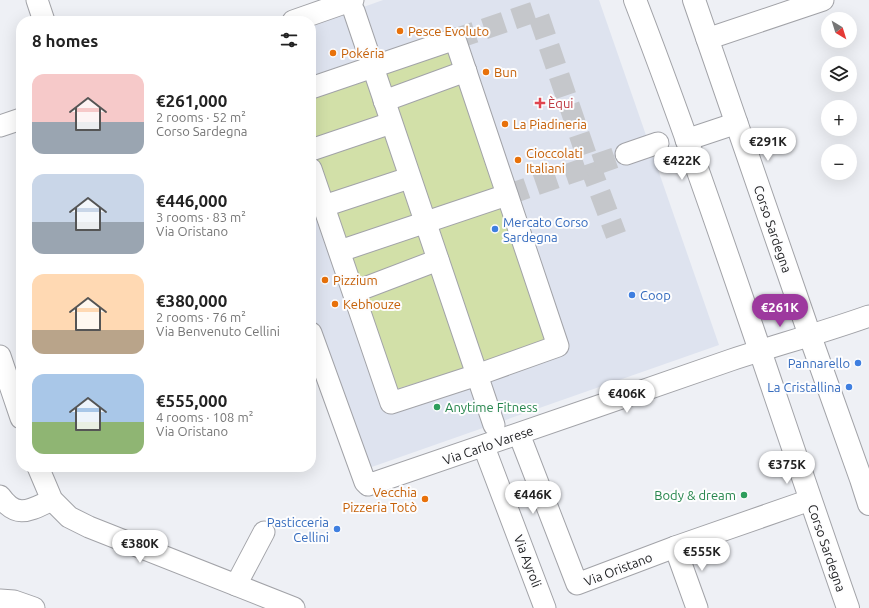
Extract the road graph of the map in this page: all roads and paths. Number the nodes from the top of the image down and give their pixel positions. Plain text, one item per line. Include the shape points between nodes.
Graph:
1 (37, 0) edge
2 (635, 0) edge
3 (694, 0) edge
4 (822, 0) edge
5 (354, 5) edge
6 (42, 16) edge
7 (312, 16) edge
8 (707, 39) junction
9 (373, 67) junction
10 (466, 71) junction
11 (316, 86) edge
12 (384, 101) junction
13 (16, 121) edge
14 (392, 123) junction
15 (737, 123) junction
16 (0, 126) edge
17 (686, 140) junction
18 (658, 143) dead end
19 (316, 148) edge
20 (626, 154) tunnel mouth
21 (409, 178) junction
22 (316, 183) edge
23 (507, 194) junction
24 (324, 206) junction
25 (425, 222) junction
26 (340, 251) junction
27 (438, 260) junction
28 (354, 292) junction
29 (869, 316) edge
30 (810, 336) junction
31 (316, 347) edge
32 (760, 351) junction
33 (0, 356) edge
34 (477, 375) junction
35 (16, 403) edge
36 (494, 424) dead end
37 (519, 434) junction
38 (484, 446) junction
39 (40, 472) edge
40 (0, 496) edge
41 (52, 500) junction
42 (810, 500) junction
43 (869, 504) edge
44 (264, 532) dead end
45 (675, 546) junction
46 (236, 585) junction
47 (11, 603) edge
48 (34, 608) edge
49 (294, 608) edge
50 (545, 608) edge
51 (697, 608) edge
52 (848, 608) edge

1 - 6 street
2 - 17 main road, Corso Sardegna
3 - 8 main road, Corso Sardegna
4 - 8 street
5 - 7 street
5 - 9 street
8 - 15 main road, Corso Sardegna
9 - 10 street via 455,39
9 - 11 street
9 - 12 street
10 - 12 street
10 - 23 street
12 - 14 street
13 - 16 street
14 - 19 street
14 - 21 street
15 - 17 street
15 - 30 main road, Corso Sardegna
17 - 32 main road, Corso Sardegna
18 - 20 street
21 - 24 street
21 - 25 street
22 - 24 street
23 - 25 street
23 - 34 street via 558,346
24 - 26 street
25 - 26 street
25 - 27 street
26 - 28 street
27 - 28 street
27 - 34 street
28 - 34 street via 391,403
29 - 30 street
30 - 32 street
30 - 43 main road, Corso Sardegna
31 - 38 street, Via Carlo Varese via 365,482 368,484
32 - 37 street, Via Carlo Varese
32 - 42 main road, Corso Sardegna
33 - 35 street
34 - 36 street
37 - 38 street, Via Carlo Varese
37 - 45 street, Via Oristano via 577,584
38 - 50 street, Via Ayroli
39 - 41 street
40 - 41 street via 12,509 25,511
41 - 46 street via 69,517 89,527
42 - 45 street, Via Oristano
42 - 52 main road, Corso Sardegna
44 - 46 street
45 - 51 street
46 - 49 street
47 - 48 street

